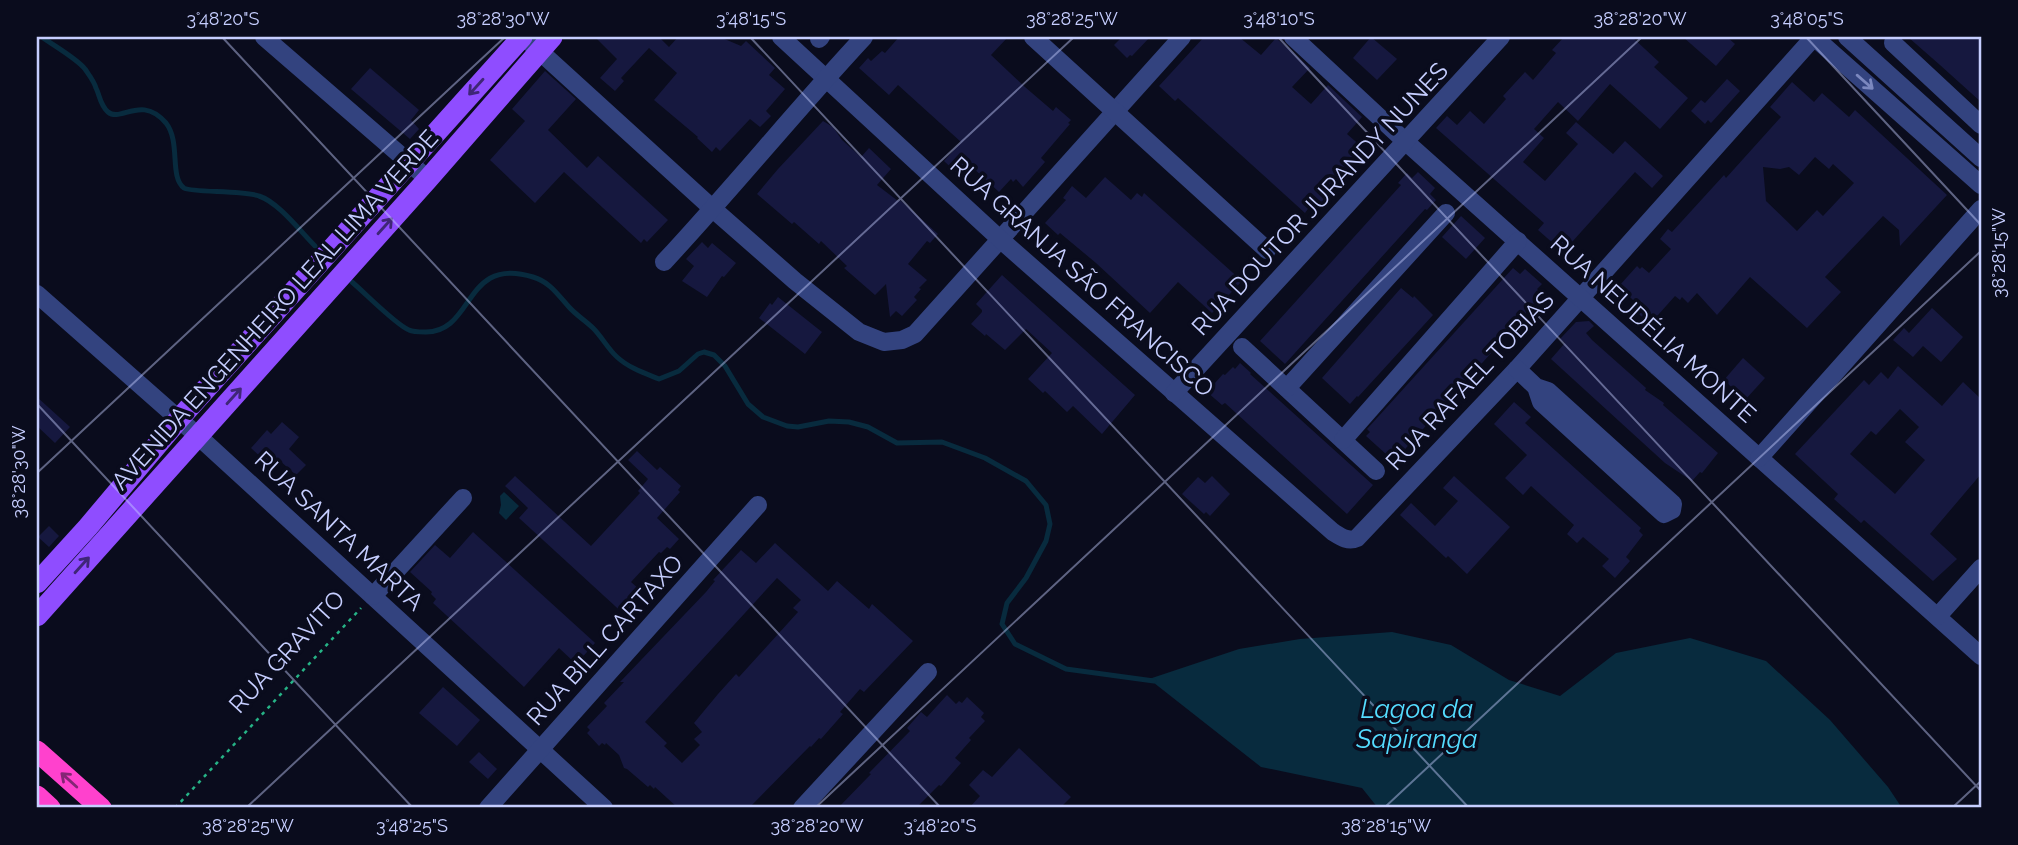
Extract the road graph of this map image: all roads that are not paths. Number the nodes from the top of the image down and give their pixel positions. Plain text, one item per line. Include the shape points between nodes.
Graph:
1 (264, 37) edge
2 (781, 37) edge
3 (864, 37) edge
4 (1033, 37) edge
5 (1182, 37) edge
6 (1293, 37) edge
7 (1502, 37) edge
8 (1814, 37) edge
9 (1847, 37) edge
10 (534, 40) edge
11 (1893, 43) dead end
12 (826, 78) junction
13 (1114, 111) junction
14 (1981, 125) edge
15 (1406, 142) junction
16 (1981, 158) edge
17 (408, 163) junction
18 (428, 179) junction
19 (1981, 185) edge
20 (713, 209) junction
21 (1981, 209) edge
22 (1446, 213) dead end
23 (1001, 240) junction
24 (1518, 241) junction
25 (1266, 250) dead end
26 (664, 262) dead end
27 (37, 294) edge
28 (1581, 298) junction
29 (1242, 347) dead end
30 (1517, 369) junction
31 (1536, 387) junction
32 (1287, 388) junction
33 (1174, 393) junction
34 (179, 419) junction
35 (198, 436) junction
36 (1343, 440) junction
37 (1759, 458) junction
38 (1376, 471) dead end
39 (463, 498) dead end
40 (758, 505) dead end
41 (96, 534) junction
42 (1357, 538) joint
43 (1981, 568) edge
44 (37, 583) edge
45 (373, 596) junction
46 (37, 616) edge
47 (1938, 616) junction
48 (1981, 656) edge
49 (928, 672) dead end
50 (540, 750) junction
51 (37, 751) edge
52 (37, 796) edge
53 (50, 808) edge
54 (102, 808) edge
55 (488, 808) edge
56 (604, 808) edge
57 (802, 808) edge

1 - 17 street
2 - 12 street, RUA GRANJA SÃO FRANCISCO
3 - 12 street
4 - 13 street
5 - 13 street
6 - 15 street, RUA NEUDÉLIA MONTE
7 - 15 street, RUA DOUTOR JURANDY NUNES
8 -> 19 street
8 - 28 street, RUA RAFAEL TOBIAS
9 - 16 street
10 -> 17 main road, AVENIDA ENGENHEIRO LEAL LIMA VERDE
10 - 18 main road, AVENIDA ENGENHEIRO LEAL LIMA VERDE
10 - 20 street
11 - 14 street
12 - 20 street
12 - 23 street, RUA GRANJA SÃO FRANCISCO
13 - 23 street
13 - 25 street
15 - 24 street, RUA NEUDÉLIA MONTE
15 - 33 street, RUA DOUTOR JURANDY NUNES
17 - 18 street
17 - 34 main road, AVENIDA ENGENHEIRO LEAL LIMA VERDE
35 -> 18 main road, AVENIDA ENGENHEIRO LEAL LIMA VERDE
20 - 23 street via 859,332 884,342 915,334
20 - 26 street
21 - 37 street
22 - 32 street
23 - 33 street, RUA GRANJA SÃO FRANCISCO
24 - 28 street, RUA NEUDÉLIA MONTE
24 - 36 street
27 - 34 street, RUA SANTA MARTA
28 - 30 street, RUA RAFAEL TOBIAS
28 - 37 street, RUA NEUDÉLIA MONTE
29 - 32 street
30 - 31 street
30 - 42 street, RUA RAFAEL TOBIAS
31 - 31 street via 1541,402 1654,505 1664,514 1672,510 1672,504 1548,391
32 - 36 street
33 - 42 street, RUA GRANJA SÃO FRANCISCO via 1333,532 1345,539
34 - 35 street, RUA SANTA MARTA
34 - 41 main road, AVENIDA ENGENHEIRO LEAL LIMA VERDE
35 - 41 main road, AVENIDA ENGENHEIRO LEAL LIMA VERDE
35 - 45 street, RUA SANTA MARTA
36 - 38 street
37 - 47 street, RUA NEUDÉLIA MONTE
39 - 45 street, RUA GRAVITO
40 - 50 street, RUA BILL CARTAXO
41 - 44 main road, AVENIDA ENGENHEIRO LEAL LIMA VERDE
46 -> 41 main road, AVENIDA ENGENHEIRO LEAL LIMA VERDE
43 - 47 street
45 - 50 street, RUA SANTA MARTA
47 - 48 street, RUA NEUDÉLIA MONTE
49 - 57 street
50 - 55 street, RUA BILL CARTAXO
50 - 56 street, RUA SANTA MARTA
54 -> 51 highway
52 - 53 highway

